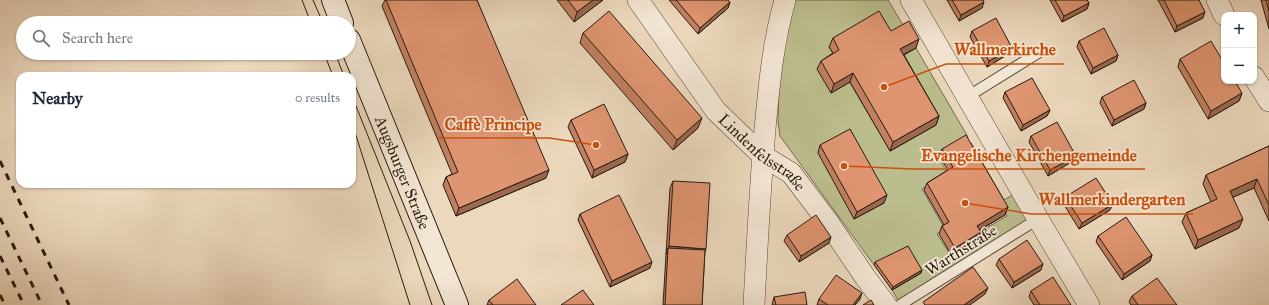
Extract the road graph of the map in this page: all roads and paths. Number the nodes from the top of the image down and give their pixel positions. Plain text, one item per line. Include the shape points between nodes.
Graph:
1 (333, 0) edge
2 (638, 0) edge
3 (785, 0) edge
4 (911, 0) edge
5 (1217, 0) edge
6 (1223, 12) edge
7 (339, 16) edge
8 (1038, 53) dead end
9 (356, 57) edge
10 (1257, 82) edge
11 (967, 97) junction
12 (1269, 101) edge
13 (763, 156) junction
14 (1038, 219) junction
15 (457, 305) edge
16 (754, 305) edge
17 (886, 305) edge
18 (900, 305) edge
19 (1089, 305) edge

1 - 7 main road
2 - 13 street, Lindenfelsstraße via 716,111
3 - 13 street via 769,78
4 - 11 street
5 - 6 street
8 - 11 lane
9 - 15 main road, Augsburger Straße
10 - 12 street
11 - 14 street
13 - 16 street
13 - 17 street, Lindenfelsstraße via 791,173
14 - 18 lane, Warthstraße
14 - 19 street

